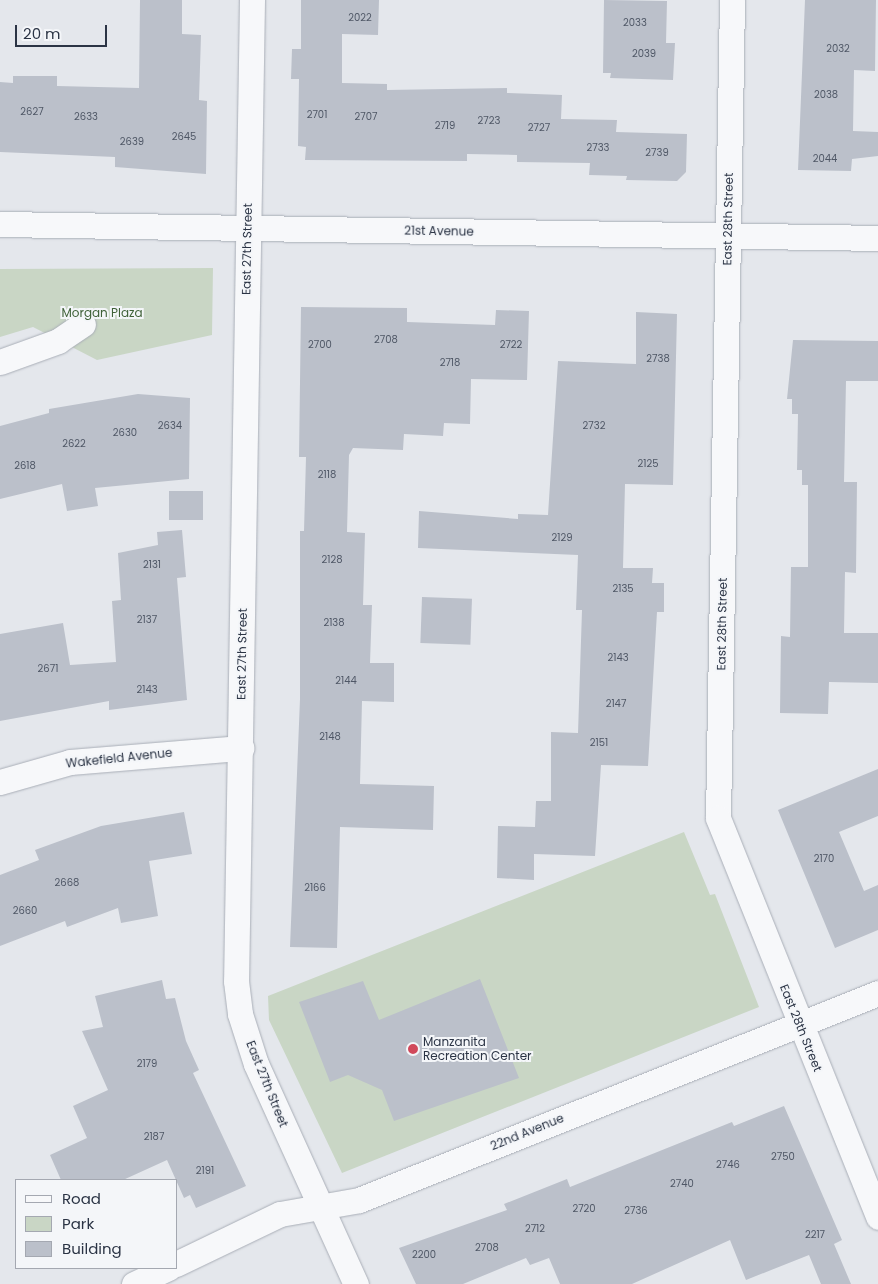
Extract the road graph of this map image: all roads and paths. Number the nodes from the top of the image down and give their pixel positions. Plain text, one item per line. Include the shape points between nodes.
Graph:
1 (252, 0) edge
2 (732, 0) edge
3 (0, 224) edge
4 (247, 229) junction
5 (727, 234) junction
6 (878, 238) edge
7 (83, 324) dead end
8 (0, 362) edge
9 (241, 748) junction
10 (0, 782) edge
11 (878, 993) edge
12 (800, 1025) junction
13 (321, 1207) junction
14 (878, 1217) edge
15 (178, 1263) edge
16 (166, 1269) edge
17 (134, 1284) edge
18 (356, 1284) edge

1 - 4 street, East 27th Street
2 - 5 street, East 28th Street
3 - 4 street, 21st Avenue
4 - 5 street, 21st Avenue
4 - 9 street, East 27th Street
5 - 6 street, 21st Avenue
5 - 12 street, East 28th Street via 718,818
7 - 8 street via 58,341
9 - 10 street, Wakefield Avenue via 70,762
9 - 13 street, East 27th Street via 236,981 240,1014 256,1064
11 - 12 street, 22nd Avenue
12 - 13 street, 22nd Avenue via 359,1200
12 - 14 street, East 28th Street
13 - 15 street, 22nd Avenue via 280,1214
13 - 18 street, East 27th Street
16 - 17 street

